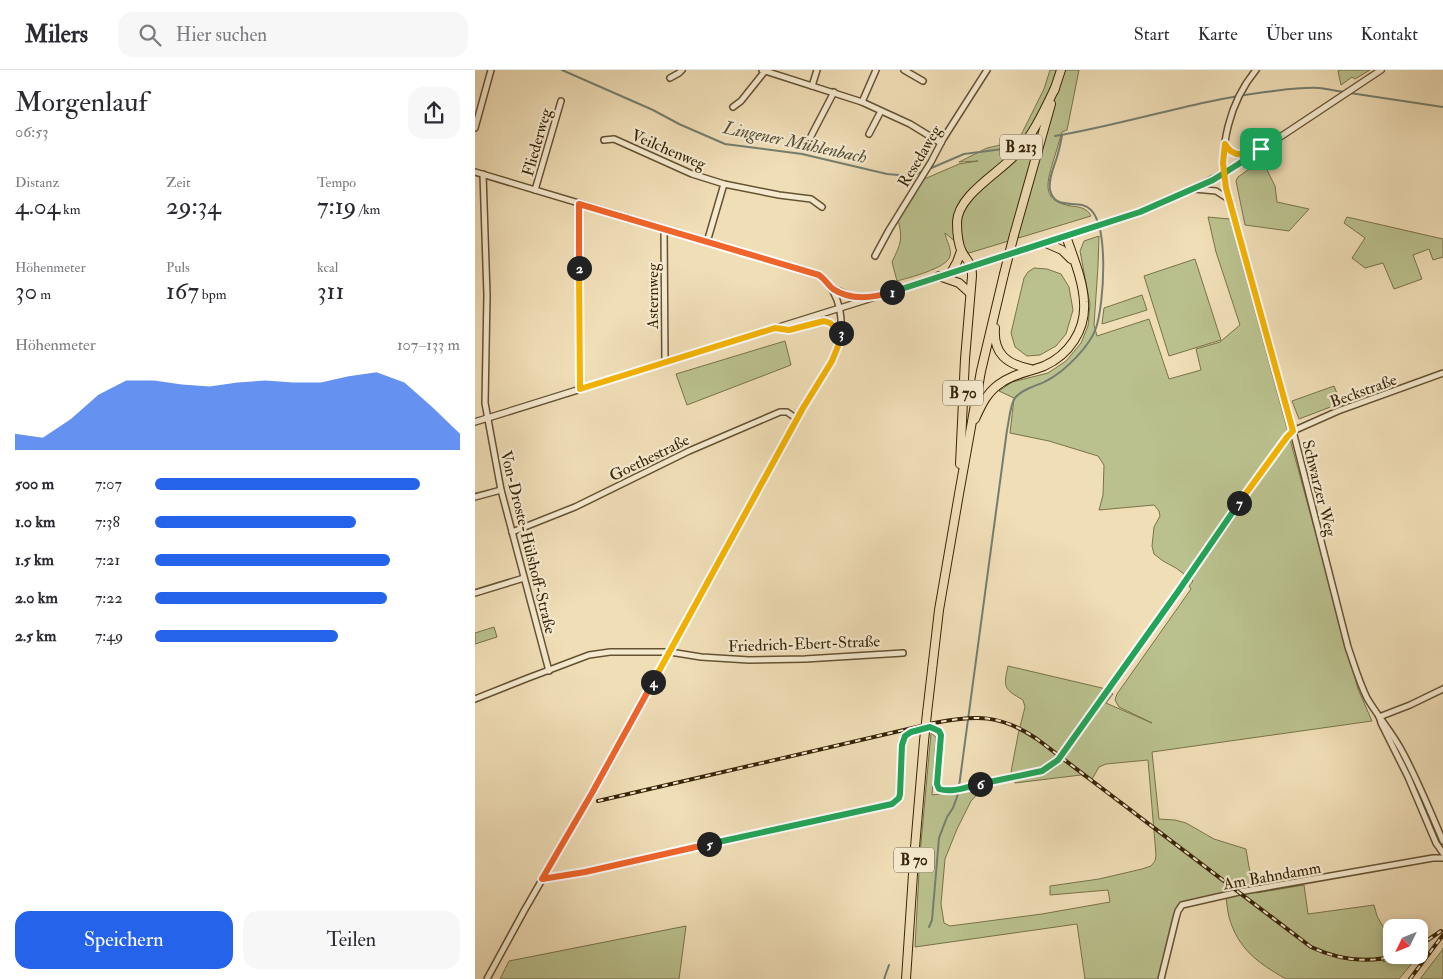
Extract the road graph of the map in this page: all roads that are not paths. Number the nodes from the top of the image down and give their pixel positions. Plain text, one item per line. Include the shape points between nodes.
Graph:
1 (491, 70) edge
2 (681, 70) edge
3 (763, 70) edge
4 (817, 70) edge
5 (876, 70) edge
6 (904, 70) edge
7 (987, 70) edge
8 (1061, 70) edge
9 (1256, 70) edge
10 (1381, 70) edge
11 (669, 78) dead end
12 (923, 80) dead end
13 (812, 86) junction
14 (1055, 88) junction
15 (834, 92) junction
16 (561, 101) dead end
17 (862, 102) junction
18 (733, 107) dead end
19 (881, 111) junction
20 (475, 128) edge
21 (869, 134) dead end
22 (604, 140) dead end
23 (809, 140) dead end
24 (941, 143) junction
25 (1225, 144) junction
26 (1261, 149) junction
27 (475, 172) edge
28 (1224, 173) junction
29 (483, 174) junction
30 (725, 184) junction
31 (1193, 189) junction
32 (535, 190) junction
33 (1230, 200) junction
34 (579, 204) junction
35 (822, 207) dead end
36 (664, 229) junction
37 (1066, 236) junction
38 (707, 242) junction
39 (1046, 243) junction
40 (961, 251) junction
41 (875, 256) dead end
42 (1074, 262) junction
43 (972, 266) junction
44 (951, 273) junction
45 (939, 276) junction
46 (832, 288) junction
47 (971, 293) junction
48 (875, 296) junction
49 (998, 299) junction
50 (839, 308) junction
51 (775, 328) junction
52 (841, 334) junction
53 (665, 362) junction
54 (1032, 370) junction
55 (1443, 373) edge
56 (580, 389) junction
57 (486, 418) junction
58 (797, 419) junction
59 (475, 422) edge
60 (970, 430) junction
61 (1293, 431) junction
62 (501, 490) junction
63 (959, 494) junction
64 (475, 497) edge
65 (512, 532) junction
66 (524, 578) junction
67 (475, 593) edge
68 (670, 652) junction
69 (903, 653) dead end
70 (549, 671) junction
71 (1443, 689) edge
72 (475, 699) edge
73 (1379, 718) junction
74 (1443, 841) edge
75 (1443, 853) edge
76 (1443, 858) edge
77 (542, 879) junction
78 (487, 979) edge
79 (906, 979) edge
80 (1161, 979) edge

1 - 20 street
2 - 11 street
3 - 13 street
3 - 18 street via 741,102
4 - 13 street
5 - 17 street
6 - 12 street
7 - 24 street, Resedaweg
8 - 14 main road, B 70
9 - 25 street, Schwarzer Weg via 1238,99
10 - 26 street
13 - 15 street
14 - 40 main road, B 213 via 1033,132 1016,154 972,193 959,210 957,221
14 - 49 main road, B 70, bridge
15 - 17 street
15 - 23 street
16 - 32 street, Fliederweg
17 - 19 street
19 - 21 street
19 - 24 street
22 - 30 street, Veilchenweg via 614,139 693,174
24 - 41 street, Resedaweg
25 - 26 street via 1236,155
25 - 28 street, Schwarzer Weg
26 - 28 street
27 - 29 street
28 - 31 street
28 - 33 street, Schwarzer Weg
29 - 32 street
29 - 57 street, Von-Droste-Hülshoff-Straße via 487,295
30 - 35 street, Veilchenweg via 811,199
30 - 38 street
31 - 33 street via 1215,191
31 - 37 street via 1140,212
32 - 34 street
33 - 61 street, Schwarzer Weg
34 - 36 street
34 - 56 street
36 - 38 street
36 - 53 street, Asternweg
37 - 39 street
37 - 42 main road
38 - 46 street via 819,275
39 - 42 main road via 1062,250
39 - 43 street
40 - 43 main road
40 - 44 main road
42 - 54 main road via 1084,304 1079,332 1057,360
43 - 44 street
43 - 47 main road, B 70
44 - 45 street
45 - 47 main road via 959,283
45 - 48 street
46 - 48 street via 853,297
46 - 50 street
47 - 63 main road, B 70
48 - 50 street
49 - 54 main road via 995,336 999,351 1011,363
49 - 60 main road, B 70
50 - 51 street
50 - 52 street
51 - 52 street via 789,330 824,321
51 - 53 street
52 - 58 street via 832,361
53 - 56 street
54 - 60 main road via 1010,378 992,390
55 - 61 street, Beckstraße via 1337,411
56 - 57 street
57 - 59 street
57 - 62 street, Von-Droste-Hülshoff-Straße
58 - 65 street, Goethestraße via 787,412 780,412 575,507
58 - 68 street
60 - 63 main road, B 70
61 - 73 street, Schwarzer Weg via 1348,647 1367,697
61 - 77 street via 1058,760 1042,771 955,790 941,790 937,784 941,735 930,727 905,736 900,794 892,804
62 - 64 street
62 - 65 street, Von-Droste-Hülshoff-Straße
63 - 79 main road, B 70, bridge via 927,713
65 - 66 street, Von-Droste-Hülshoff-Straße
66 - 67 street
66 - 70 street, Von-Droste-Hülshoff-Straße
68 - 69 street, Friedrich-Ebert-Straße via 749,660
68 - 70 street, Friedrich-Ebert-Straße via 589,655
68 - 77 street
70 - 72 street, Friedrich-Ebert-Straße
71 - 73 street
73 - 74 street, Schwarzer Weg via 1403,753
73 - 75 street, Schwarzer Weg
76 - 80 street, Am Bahndamm via 1267,887 1182,905
77 - 78 street

